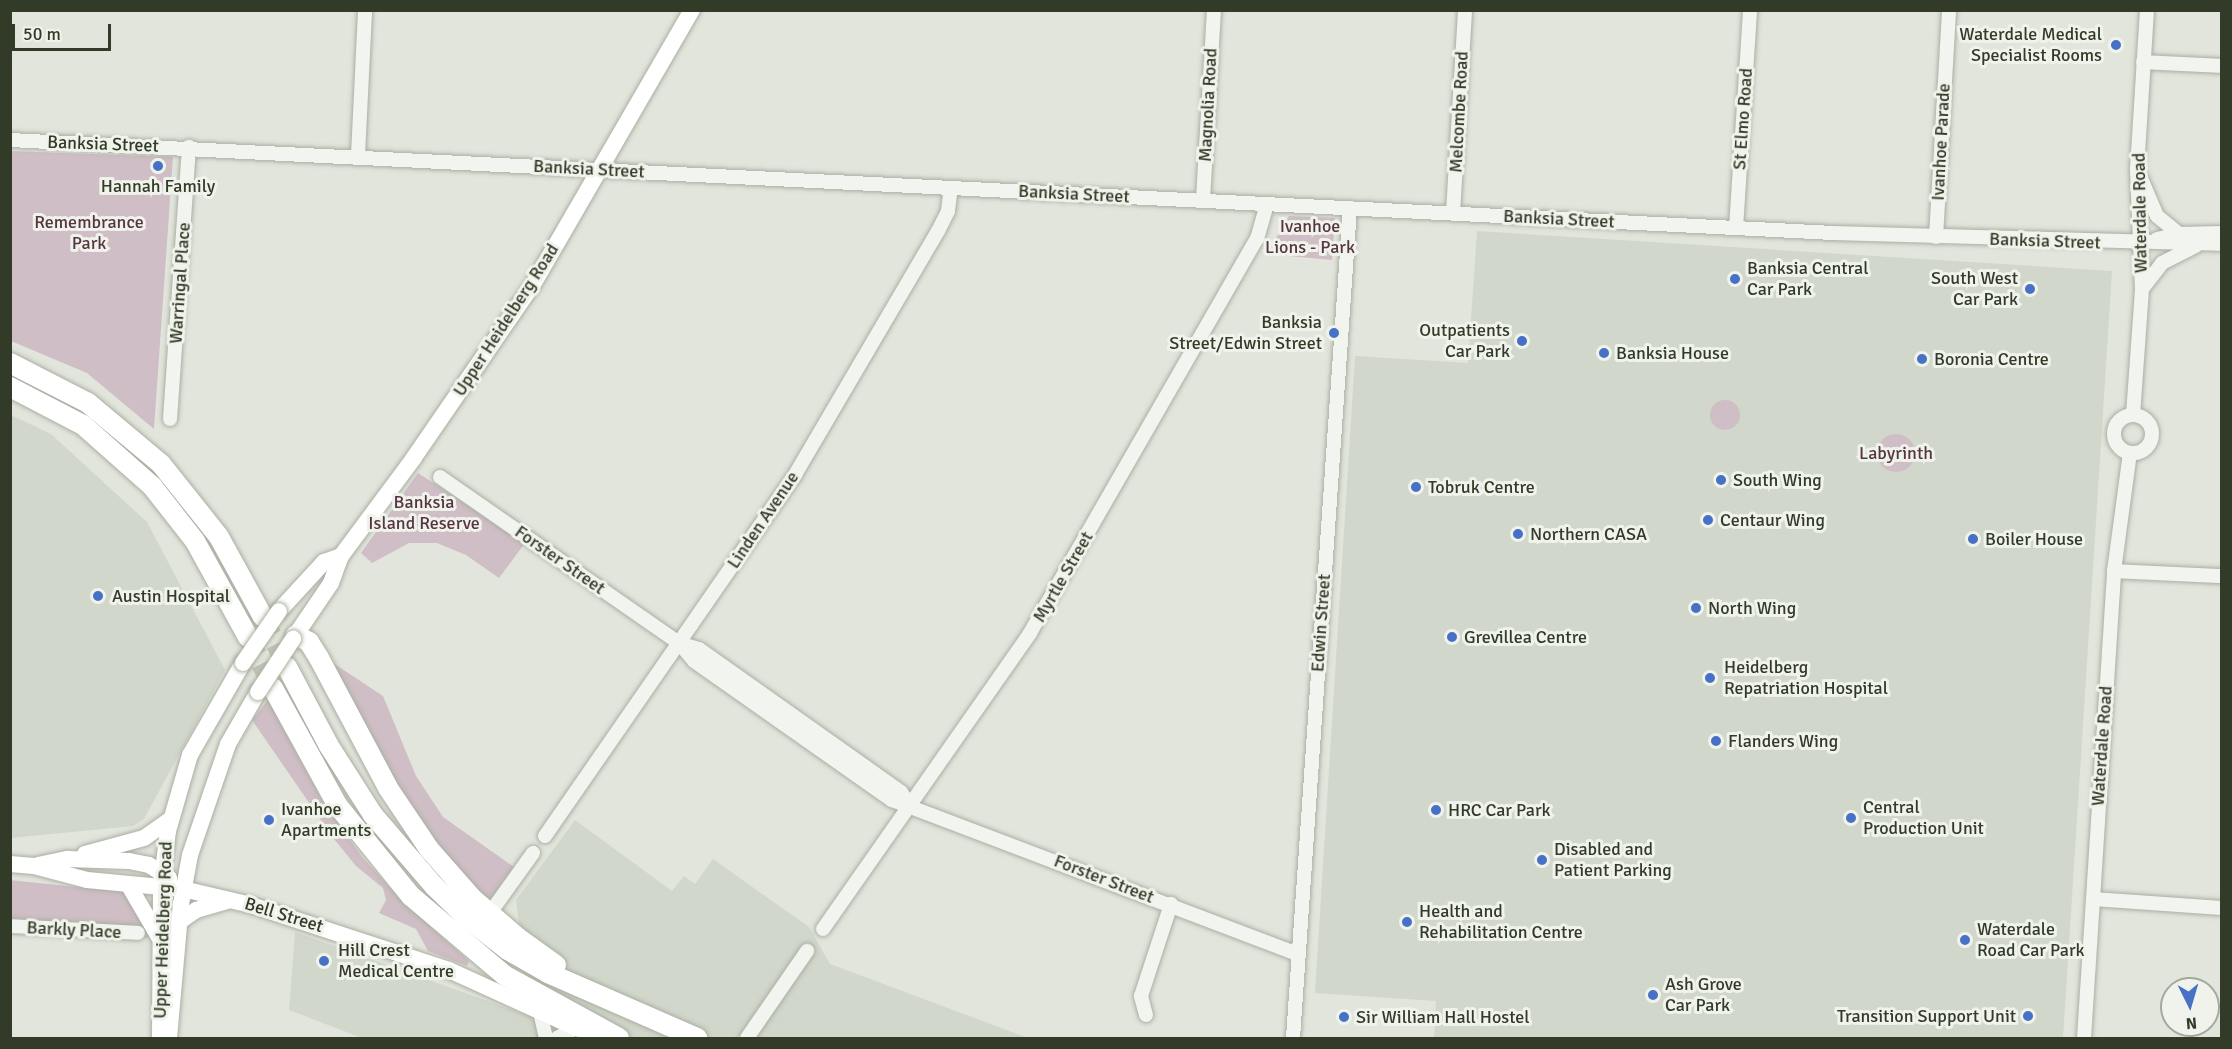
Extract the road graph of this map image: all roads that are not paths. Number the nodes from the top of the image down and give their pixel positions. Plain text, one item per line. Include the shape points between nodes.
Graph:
1 (365, 10) edge
2 (692, 10) edge
3 (1214, 10) edge
4 (1465, 10) edge
5 (1750, 10) edge
6 (1949, 10) edge
7 (2147, 10) edge
8 (2144, 62) junction
9 (2222, 66) edge
10 (10, 140) edge
11 (189, 147) junction
12 (358, 154) junction
13 (2137, 169) junction
14 (596, 170) junction
15 (951, 188) junction
16 (1203, 200) junction
17 (1267, 204) junction
18 (1350, 208) junction
19 (1453, 213) junction
20 (1736, 228) junction
21 (2222, 233) edge
22 (2179, 234) junction
23 (1936, 237) junction
24 (2138, 244) junction
25 (2222, 244) edge
26 (2198, 245) junction
27 (2142, 289) junction
28 (10, 363) edge
29 (10, 387) edge
30 (2133, 415) junction
31 (170, 418) dead end
32 (2130, 453) junction
33 (440, 477) dead end
34 (340, 556) junction
35 (2114, 571) junction
36 (2222, 576) edge
37 (297, 587) junction
38 (326, 592) junction
39 (271, 614) junction
40 (293, 636) junction
41 (254, 638) junction
42 (679, 643) junction
43 (287, 667) tunnel mouth
44 (265, 690) junction
45 (909, 805) junction
46 (171, 820) junction
47 (545, 836) dead end
48 (533, 852) dead end
49 (67, 859) junction
50 (10, 864) edge
51 (34, 866) junction
52 (162, 880) junction
53 (128, 884) junction
54 (183, 889) junction
55 (2093, 899) junction
56 (232, 900) junction
57 (1171, 904) junction
58 (2222, 908) edge
59 (490, 913) junction
60 (179, 922) junction
61 (10, 926) edge
62 (823, 929) dead end
63 (138, 933) dead end
64 (160, 940) junction
65 (807, 951) dead end
66 (1298, 954) junction
67 (590, 993) junction
68 (540, 1012) junction
69 (1146, 1015) dead end
70 (576, 1028) junction
71 (160, 1038) edge
72 (169, 1038) edge
73 (546, 1038) edge
74 (556, 1038) edge
75 (618, 1038) edge
76 (697, 1038) edge
77 (747, 1038) edge
78 (1293, 1038) edge
79 (2084, 1038) edge

1 - 12 street
2 - 14 main road, Upper Heidelberg Road
3 - 16 street, Magnolia Road
4 - 19 street, Melcombe Road
5 - 20 street, St Elmo Road
6 - 23 street, Ivanhoe Parade
7 - 8 street, Waterdale Road
8 - 9 street
8 - 13 street, Waterdale Road
10 - 11 street, Banksia Street
11 - 12 street, Banksia Street
11 - 31 street, Warringal Place
12 - 14 street, Banksia Street
13 - 22 street via 2157,216
13 - 24 street, Waterdale Road
14 - 15 street, Banksia Street
14 - 34 main road, Upper Heidelberg Road via 532,286
15 - 16 street, Banksia Street
15 - 42 street, Linden Avenue via 948,211 938,231 796,474
16 - 17 street, Banksia Street
17 - 18 street, Banksia Street
17 - 45 street, Myrtle Street via 1257,238 1030,633
18 - 19 street, Banksia Street
18 - 66 street, Edwin Street
19 - 20 street, Banksia Street
20 - 23 street, Banksia Street
21 - 22 street, Banksia Street
22 - 24 street, Banksia Street
23 - 24 street, Banksia Street
24 - 26 street, Banksia Street
24 - 27 street, Waterdale Road
25 - 26 street, Banksia Street
26 - 27 street via 2162,263
27 - 30 street, Waterdale Road
28 - 39 highway via 88,403 161,464 219,537
29 - 41 highway via 82,426 152,486 195,541
30 - 32 street via 2117,423 2114,436 2118,447
30 - 32 street via 2145,419 2152,436 2142,452
32 - 35 street, Waterdale Road
33 - 42 street, Forster Street
34 - 37 main road, Upper Heidelberg Road via 324,562
34 - 38 main road, Upper Heidelberg Road
35 - 36 street
35 - 55 street, Waterdale Road
37 - 38 main road via 306,594
37 - 39 main road, Upper Heidelberg Road
38 - 40 main road, Upper Heidelberg Road
39 - 41 main road, Upper Heidelberg Road, bridge
40 - 41 main road
40 - 44 main road, Upper Heidelberg Road, bridge
40 - 59 highway via 309,642 319,658 411,826 451,876
41 - 46 main road, Upper Heidelberg Road, bridge via 190,755
42 - 45 street, Forster Street via 699,649 901,792
42 - 47 street, Linden Avenue
43 - 67 highway via 349,780 434,886 508,950
44 - 54 main road, Upper Heidelberg Road via 228,744 212,784
44 - 75 highway via 338,806 411,896 504,975
45 - 57 street, Forster Street
45 - 62 street, Myrtle Street
46 - 49 main road via 139,840
46 - 52 main road, Upper Heidelberg Road
48 - 59 street
49 - 51 main road
49 - 52 main road via 135,862
50 - 51 main road
51 - 53 main road via 87,880
52 - 53 main road
52 - 54 main road, Bell Street
52 - 64 main road, Upper Heidelberg Road
53 - 64 main road
54 - 56 main road, Bell Street
54 - 60 main road, Upper Heidelberg Road
55 - 58 street
55 - 79 street, Waterdale Road
56 - 60 main road via 196,910
56 - 68 main road, Bell Street via 439,966
57 - 66 street, Forster Street
57 - 69 street via 1141,996
59 - 67 highway
60 - 72 main road, Upper Heidelberg Road
61 - 63 street, Barkly Place
64 - 71 main road, Upper Heidelberg Road
65 - 77 street
66 - 78 street, Edwin Street
67 - 76 highway
68 - 70 main road, Bell Street
68 - 73 street
70 - 74 street
70 - 75 main road, Bell Street

